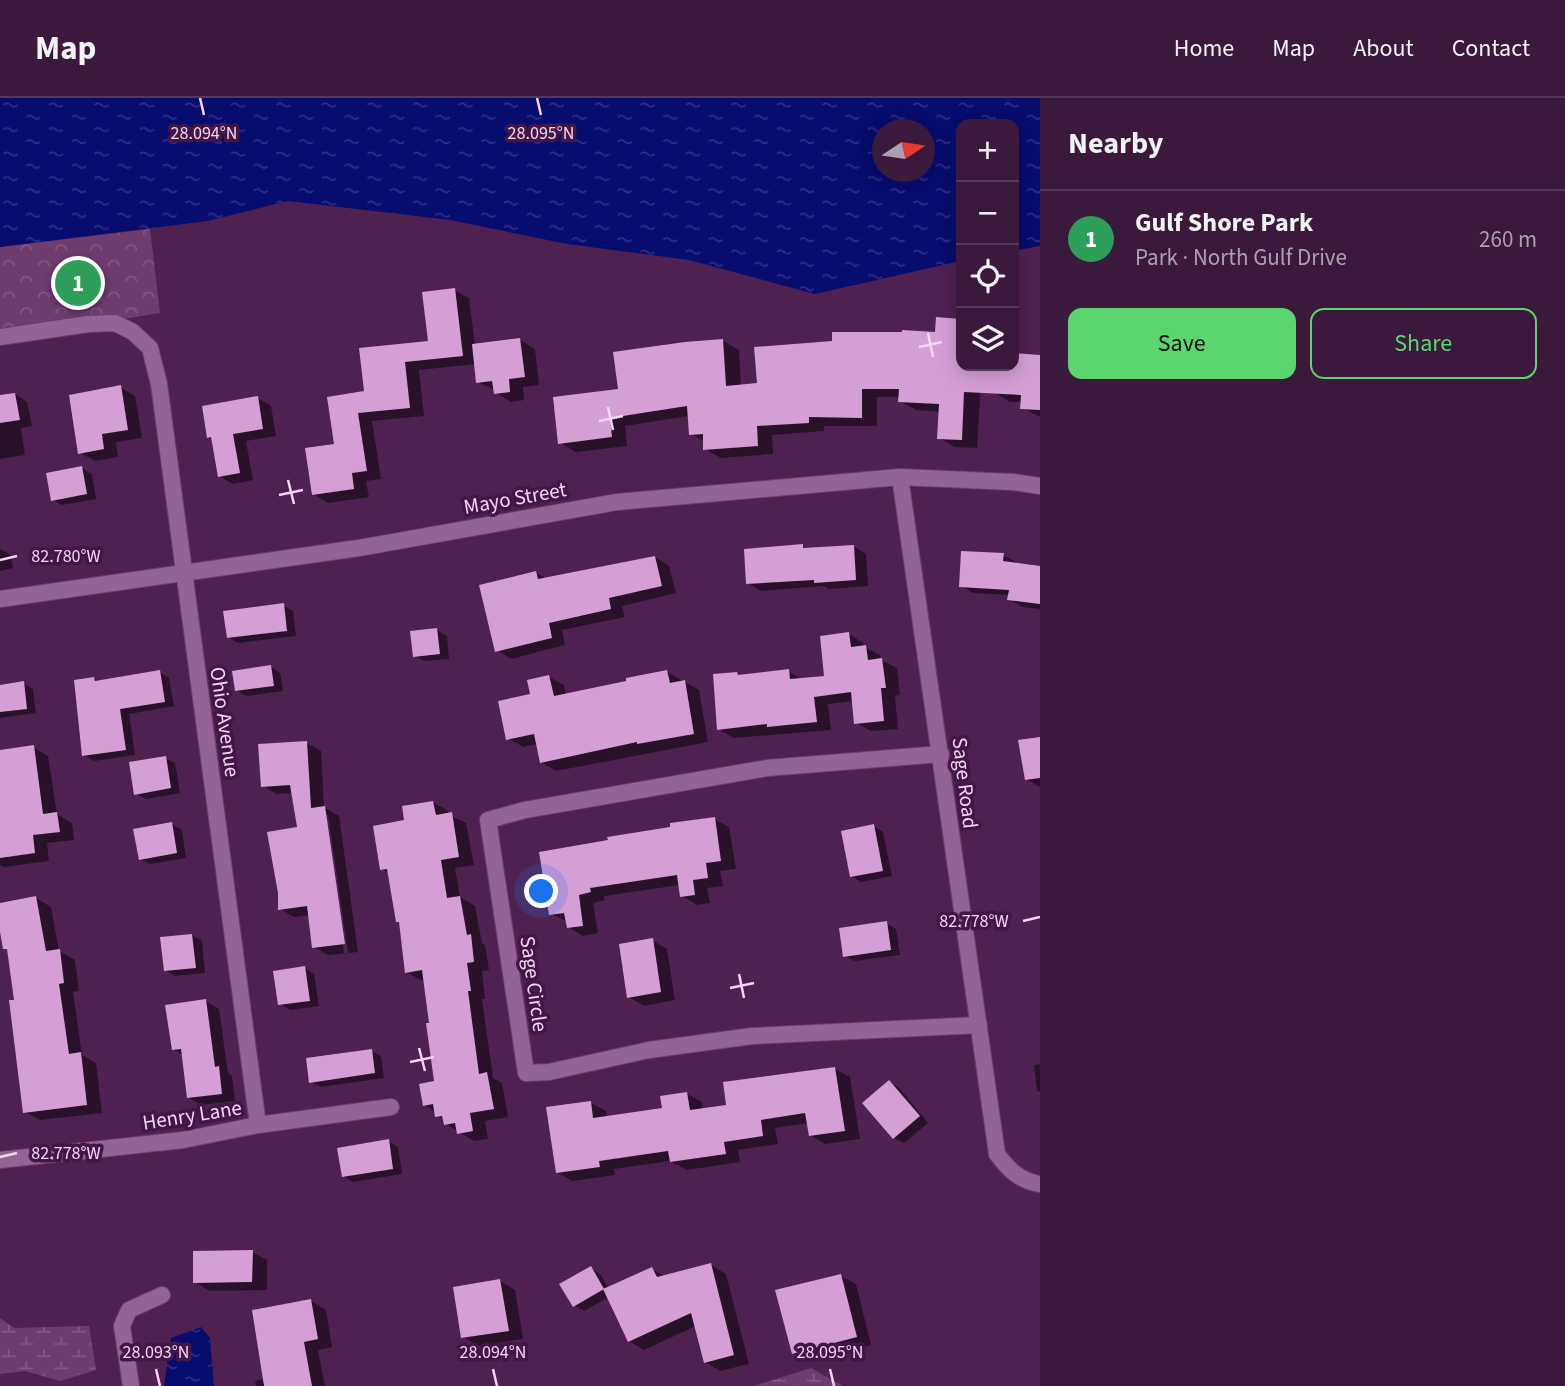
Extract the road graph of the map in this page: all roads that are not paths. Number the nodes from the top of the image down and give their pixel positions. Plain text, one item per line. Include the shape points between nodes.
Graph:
1 (0, 337) edge
2 (900, 477) junction
3 (1040, 486) edge
4 (184, 574) junction
5 (0, 599) edge
6 (941, 754) junction
7 (979, 1025) junction
8 (391, 1107) dead end
9 (258, 1125) junction
10 (0, 1160) edge
11 (1040, 1184) edge
12 (162, 1295) dead end
13 (131, 1386) edge

1 - 4 street, Ohio Avenue via 115,323 150,348 159,384
2 - 3 street, Mayo Street
2 - 4 street, Mayo Street via 617,502
2 - 6 street, Sage Road
4 - 5 street, Mayo Street
4 - 9 street, Ohio Avenue
6 - 7 street, Sage Road
6 - 7 street, Sage Circle via 767,768 488,820 526,1073 752,1036
7 - 11 street, Sage Road via 998,1154 1009,1170
8 - 9 street, Henry Lane
9 - 10 street, Henry Lane via 183,1140
12 - 13 street via 130,1310 122,1326

